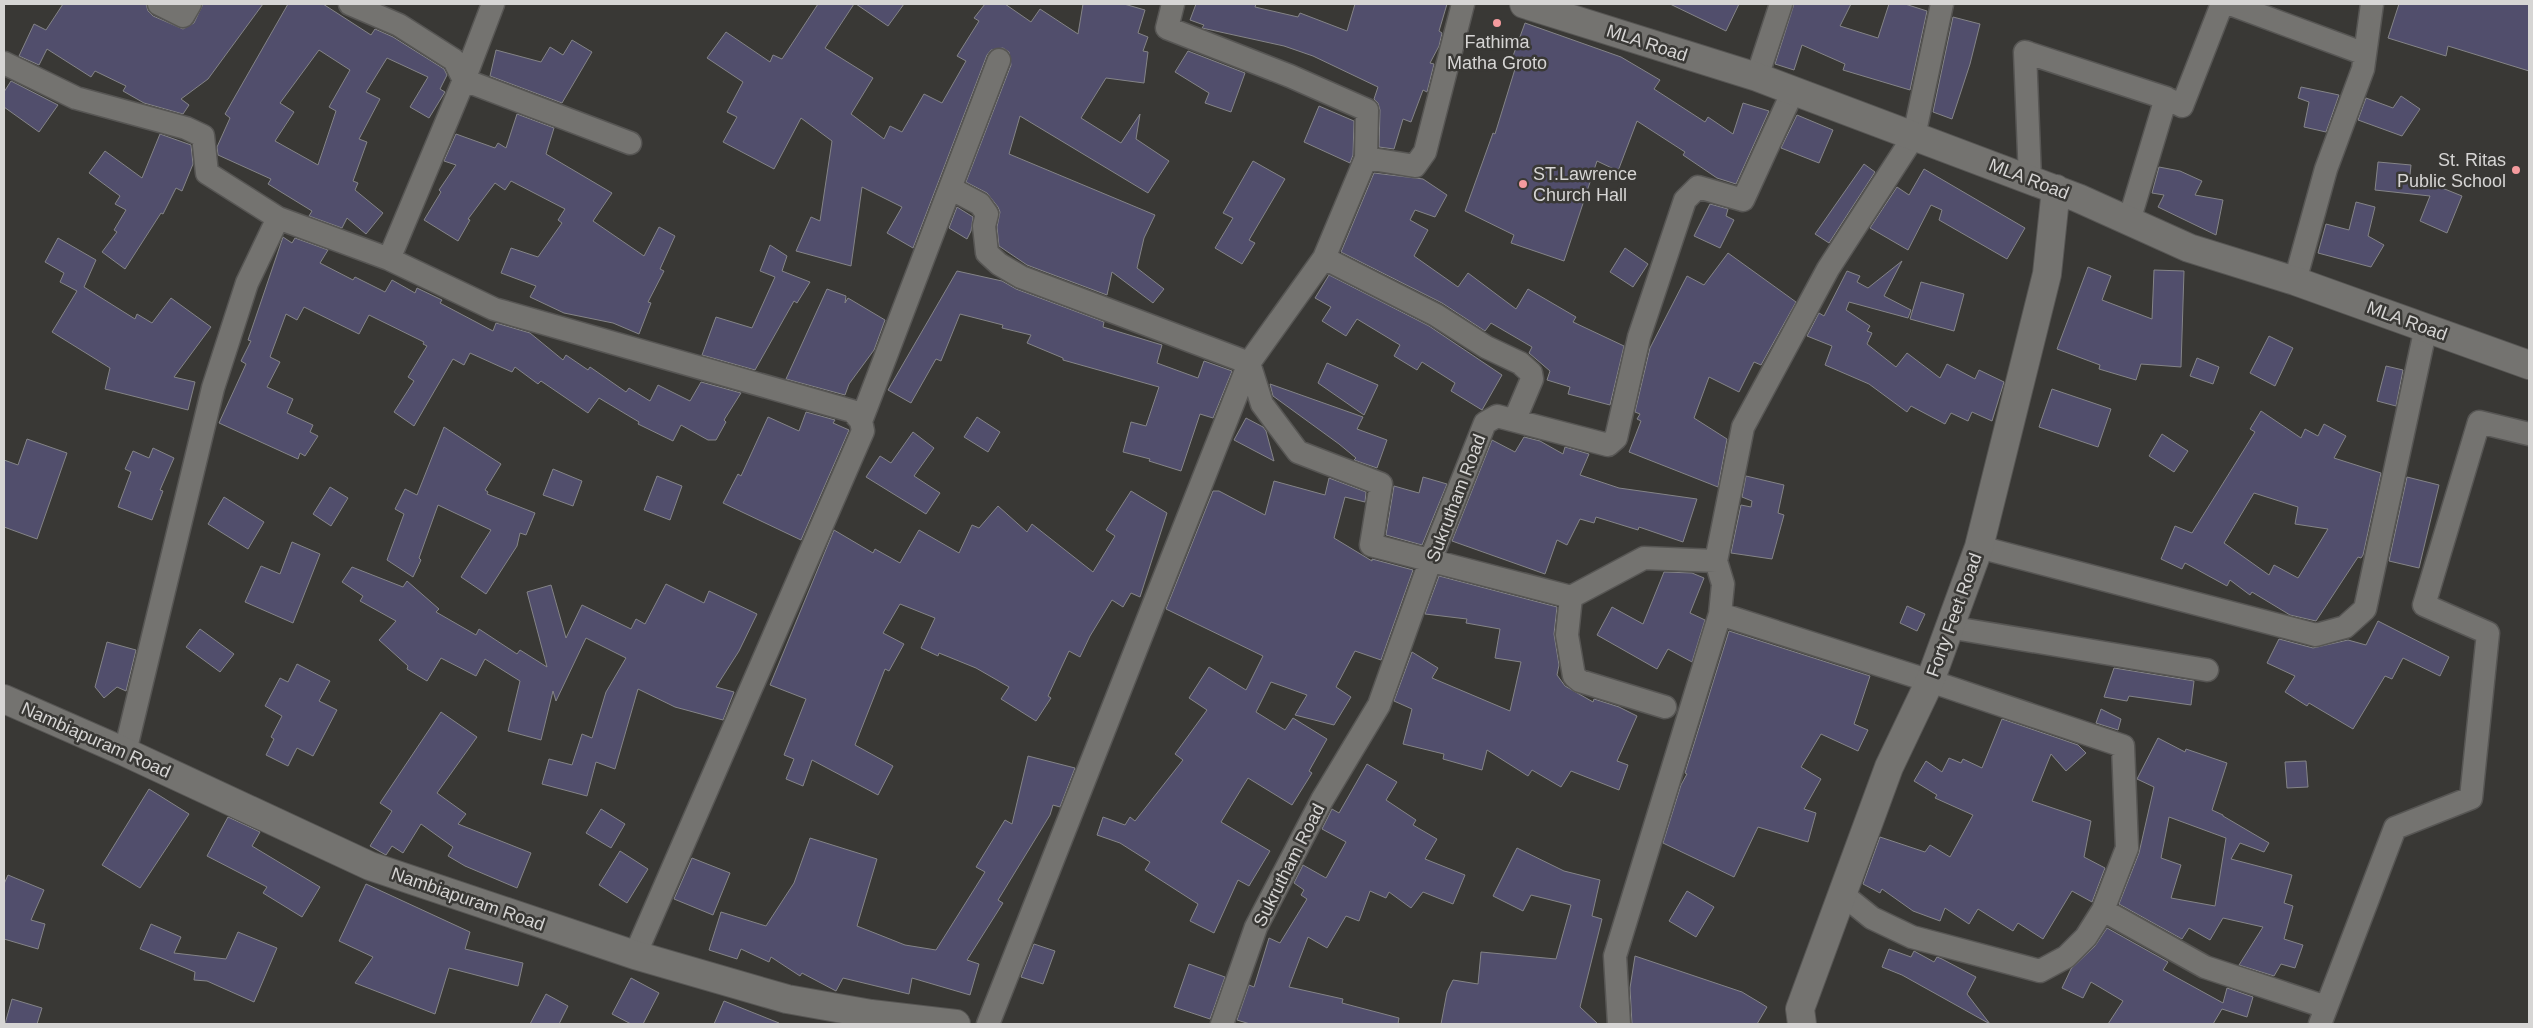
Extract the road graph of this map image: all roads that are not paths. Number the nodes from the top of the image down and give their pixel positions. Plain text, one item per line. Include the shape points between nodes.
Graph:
1 (160, 4) edge
2 (190, 4) edge
3 (350, 4) edge
4 (493, 4) edge
5 (1173, 4) edge
6 (1463, 4) edge
7 (1524, 4) edge
8 (1781, 4) edge
9 (1942, 4) edge
10 (2222, 4) edge
11 (2230, 4) edge
12 (2372, 4) edge
13 (2365, 54) junction
14 (999, 60) dead end
15 (4, 63) edge
16 (1757, 78) junction
17 (464, 80) junction
18 (1793, 91) junction
19 (2166, 98) junction
20 (1914, 136) junction
21 (630, 143) dead end
22 (1366, 158) junction
23 (2030, 179) junction
24 (950, 188) junction
25 (2056, 189) junction
26 (278, 218) junction
27 (2129, 221) junction
28 (1324, 258) junction
29 (389, 259) junction
30 (2294, 281) junction
31 (2426, 327) junction
32 (1249, 364) junction
33 (2529, 365) edge
34 (1515, 419) junction
35 (861, 421) junction
36 (2529, 434) edge
37 (1979, 547) junction
38 (1432, 559) junction
39 (1716, 561) junction
40 (1571, 597) junction
41 (1720, 614) junction
42 (1948, 627) junction
43 (2207, 670) dead end
44 (1930, 681) junction
45 (4, 699) edge
46 (1665, 707) dead end
47 (125, 752) junction
48 (1841, 893) junction
49 (2103, 910) junction
50 (634, 955) junction
51 (2323, 1016) edge
52 (956, 1024) edge
53 (988, 1024) edge
54 (1222, 1024) edge
55 (1620, 1024) edge
56 (1802, 1024) edge

1 - 2 street via 183,16
3 - 17 street via 399,25 454,60
4 - 17 street
5 - 22 street via 1167,28 1367,110
6 - 22 street via 1425,152 1415,166
7 - 16 street, MLA Road
8 - 16 street
9 - 20 street
10 - 19 street via 2182,106
11 - 13 street
12 - 13 street
13 - 30 street via 2363,69 2326,169
14 - 24 street
15 - 26 street via 76,98 186,128 203,136 206,173
16 - 18 street, MLA Road
17 - 21 street
17 - 29 street
18 - 20 street, MLA Road
18 - 34 street, Sukrutham Road via 1743,200 1698,187 1685,200 1639,337 1616,438 1608,445
19 - 23 street via 2025,52
19 - 27 street
20 - 23 street, MLA Road
20 - 39 street via 1828,269 1743,427
22 - 28 street
23 - 25 street, MLA Road
24 - 32 street via 980,204 987,214 984,226 987,253 1021,277
24 - 35 street
25 - 27 street, MLA Road
25 - 37 street, Forty Feet Road via 2047,274
26 - 29 street
26 - 47 street via 247,283 213,388
27 - 30 street, MLA Road via 2189,248
28 - 32 street
28 - 34 street via 1436,315 1531,372 1532,379
29 - 35 street via 494,310 852,411
30 - 31 street, MLA Road
31 - 33 street, MLA Road
31 - 37 street via 2365,609 2346,628 2316,635
32 - 38 street via 1262,404 1298,452 1381,484 1371,545
32 - 53 street
34 - 38 street, Sukrutham Road via 1497,416 1485,423
35 - 50 street via 863,431
36 - 51 street via 2479,422 2424,605 2488,633 2471,798 2395,828
37 - 42 street, Forty Feet Road
38 - 40 street
38 - 54 street, Sukrutham Road via 1379,705 1322,800 1256,927
39 - 40 street via 1644,558
39 - 41 street via 1723,584
40 - 46 street via 1567,635 1574,676 1580,681
41 - 44 street
41 - 55 street via 1615,956
42 - 43 street
42 - 44 street, Forty Feet Road
44 - 48 street, Forty Feet Road via 1889,767
44 - 49 street via 2123,746 2127,848
45 - 47 street, Nambiapuram Road
47 - 50 street, Nambiapuram Road via 370,866
48 - 49 street via 1872,918 1912,937 2040,971 2066,957
48 - 56 street, Forty Feet Road via 1800,1010
49 - 51 street via 2205,967
50 - 52 street, Nambiapuram Road via 787,999 871,1014

